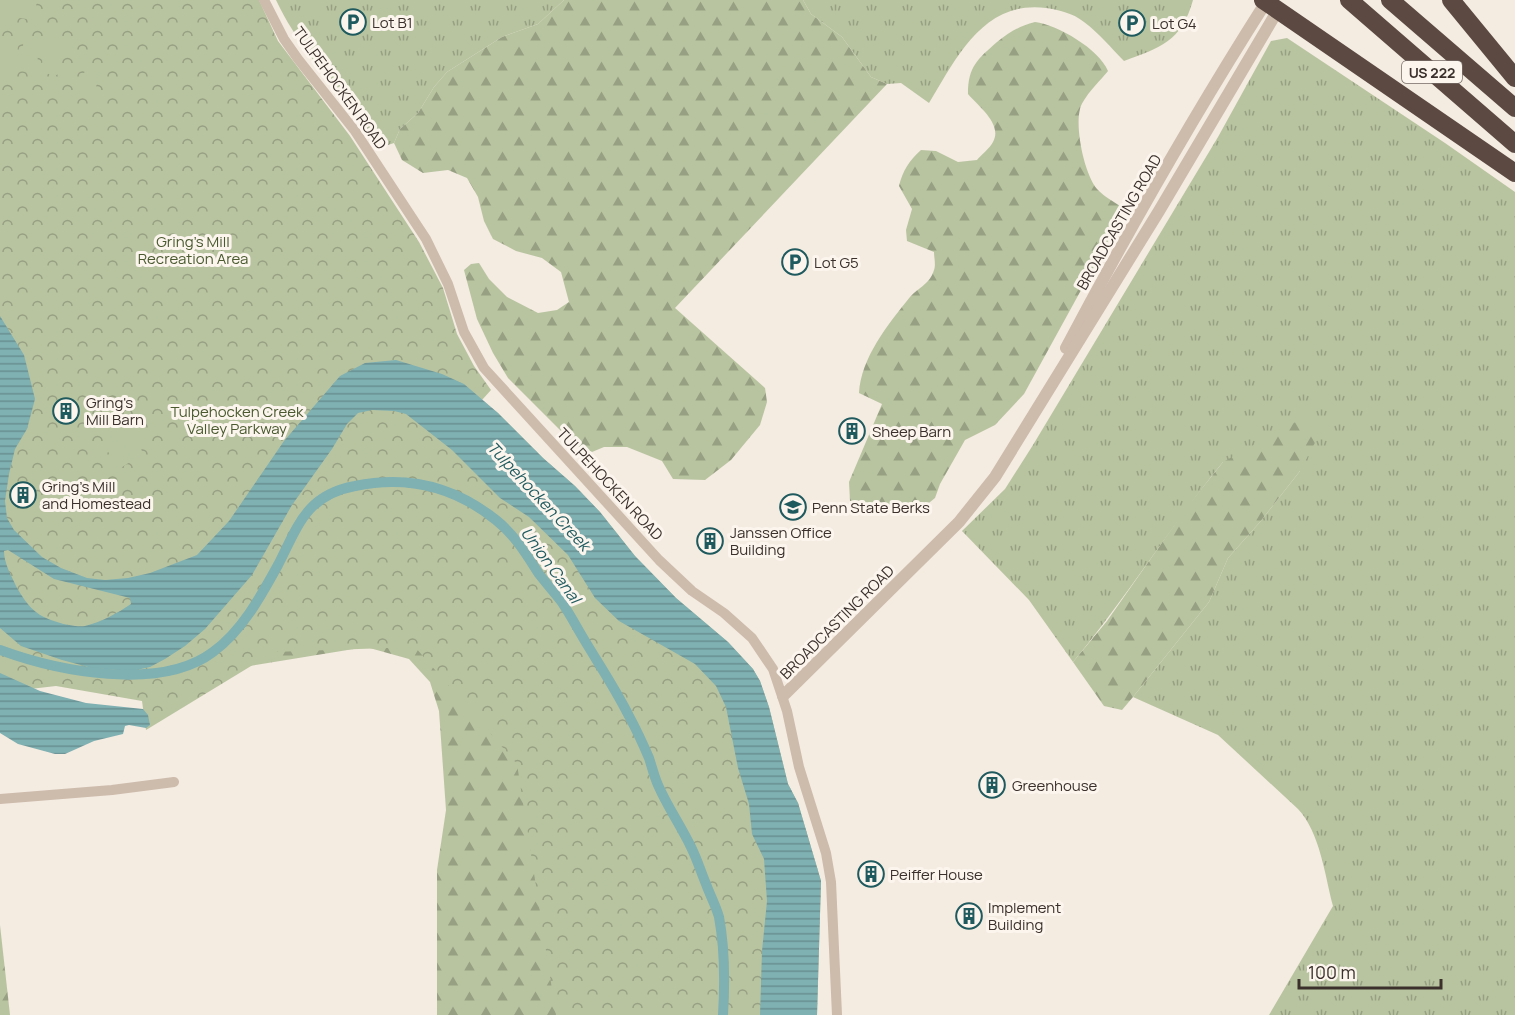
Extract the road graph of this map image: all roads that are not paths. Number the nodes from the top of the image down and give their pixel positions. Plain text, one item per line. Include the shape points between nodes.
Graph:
1 (264, 0) edge
2 (1349, 0) edge
3 (1390, 0) edge
4 (1451, 0) edge
5 (1269, 4) edge
6 (1515, 78) edge
7 (1515, 108) edge
8 (1515, 144) edge
9 (1515, 173) edge
10 (783, 696) junction
11 (174, 782) dead end
12 (0, 799) edge
13 (837, 1015) edge

1 - 10 street, TULPEHOCKEN ROAD via 284,39 355,131 426,239 448,284 464,332 489,374 659,560 752,638 773,669
2 - 8 highway, US 222
3 - 7 highway, US 222
4 - 6 highway
5 - 9 highway
5 - 10 street, BROADCASTING ROAD via 1233,54 1110,265 1006,460 980,498
10 - 13 street, TULPEHOCKEN ROAD via 831,882
11 - 12 street

